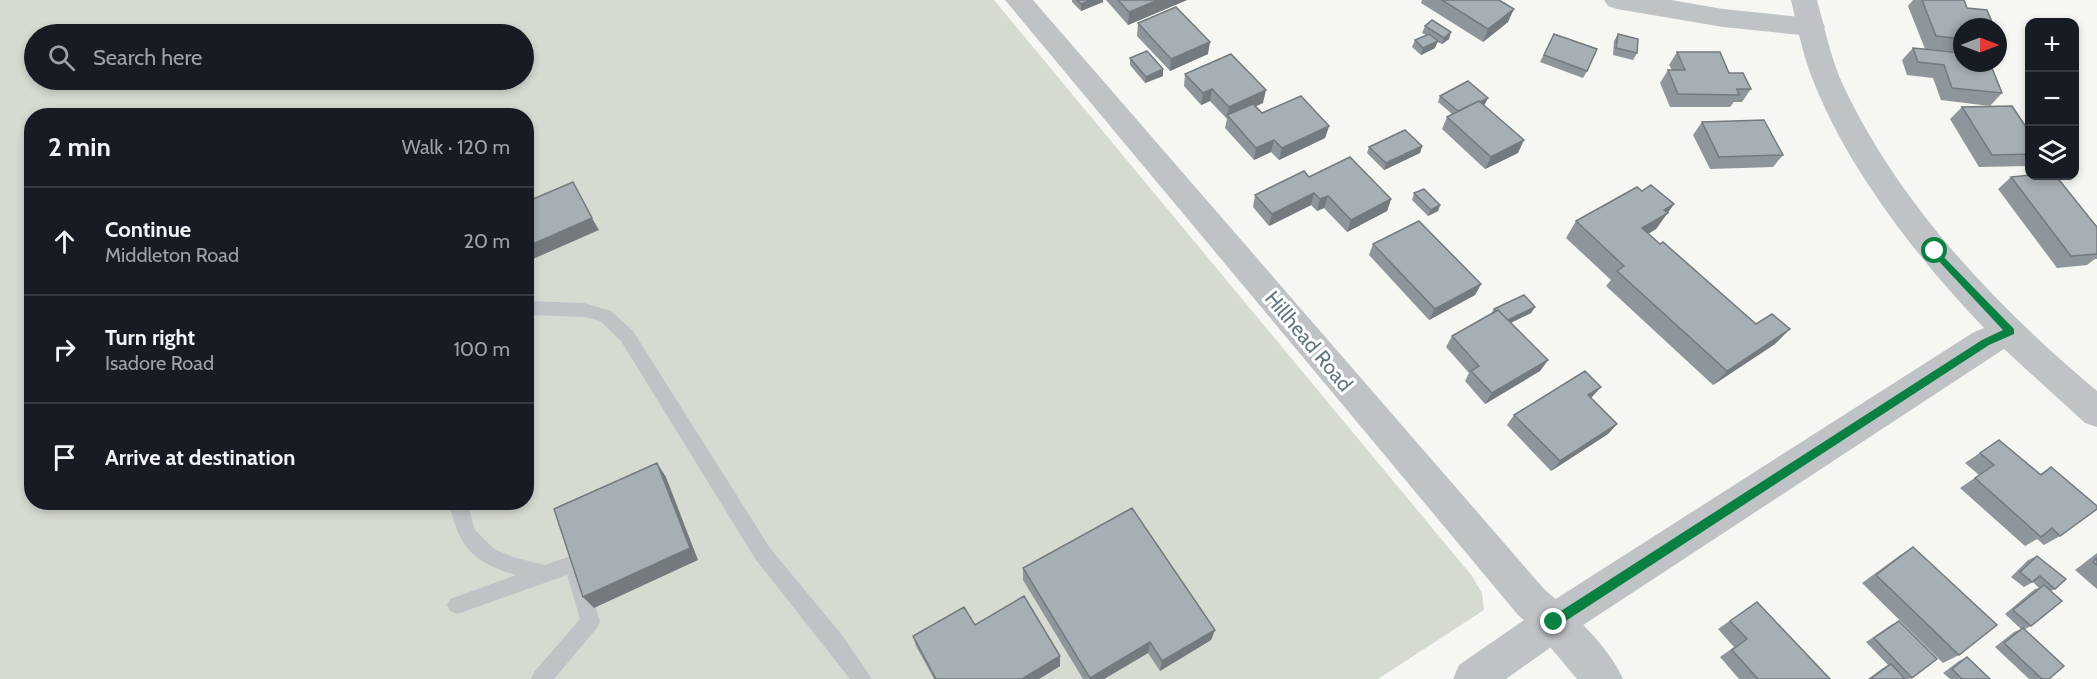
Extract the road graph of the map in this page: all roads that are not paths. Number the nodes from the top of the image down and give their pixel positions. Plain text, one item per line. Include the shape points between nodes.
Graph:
1 (1018, 0) edge
2 (1617, 0) edge
3 (1808, 13) edge
4 (534, 308) edge
5 (2010, 332) junction
6 (2097, 412) edge
7 (459, 510) edge
8 (546, 574) junction
9 (457, 605) dead end
10 (1554, 622) junction
11 (541, 679) edge
12 (862, 679) edge
13 (1473, 679) edge
14 (1603, 679) edge

1 - 10 street, Hillhead Road via 1531,602
2 - 3 street via 1678,12
3 - 5 street via 1829,85 1869,160 1935,251
4 - 12 lane via 584,310 605,316 627,336 763,554
5 - 6 street
5 - 10 street via 1986,342
7 - 8 lane via 475,548 499,562
8 - 9 lane
8 - 11 lane via 573,564 590,621
10 - 13 street
10 - 14 street, Hillhead Road

